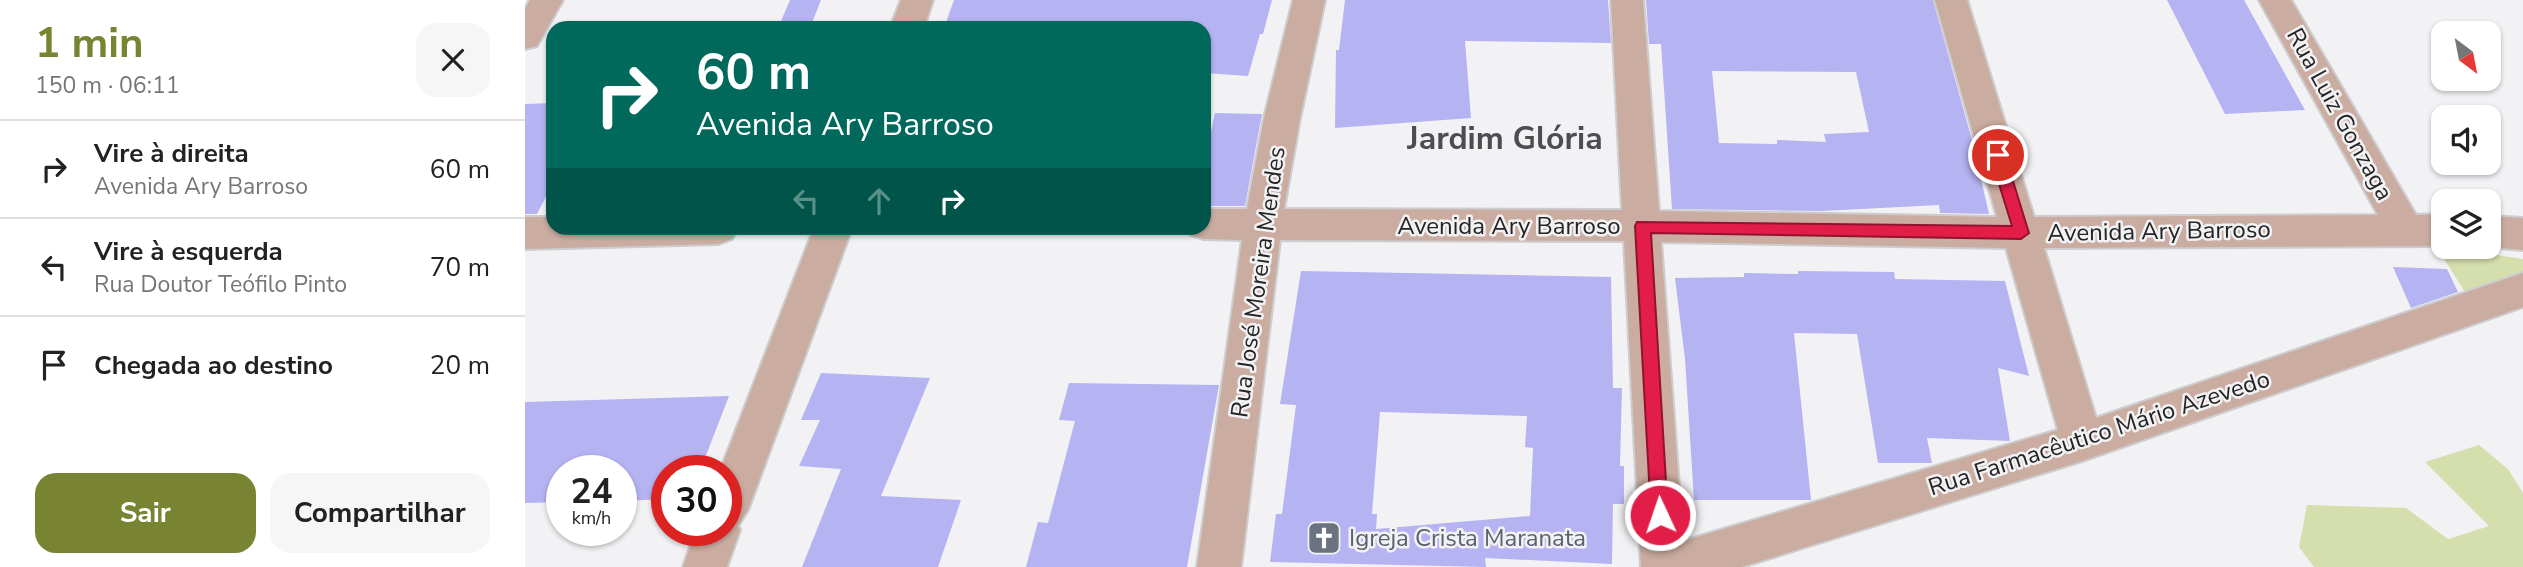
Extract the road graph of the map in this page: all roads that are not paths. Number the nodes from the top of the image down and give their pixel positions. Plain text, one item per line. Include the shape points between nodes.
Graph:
1 (547, 0) edge
2 (917, 0) edge
3 (1309, 0) edge
4 (1627, 0) edge
5 (1951, 0) edge
6 (2275, 0) edge
7 (910, 21) edge
8 (525, 37) edge
9 (1211, 224) edge
10 (1263, 224) junction
11 (1643, 226) junction
12 (2404, 228) junction
13 (2431, 229) edge
14 (546, 232) edge
15 (525, 233) edge
16 (2021, 233) junction
17 (2501, 233) edge
18 (2523, 234) edge
19 (829, 235) edge
20 (2523, 290) edge
21 (2082, 442) junction
22 (742, 467) edge
23 (713, 546) edge
24 (705, 567) edge
25 (1219, 567) edge
26 (1663, 567) edge
27 (1671, 567) edge

1 - 8 street
2 - 7 street
3 - 10 street, Rua José Moreira Mendes
4 - 11 street
5 - 16 street
6 - 12 street, Rua Luiz Gonzaga
9 - 10 street, Avenida Ary Barroso
10 - 11 street, Avenida Ary Barroso
10 - 25 street, Rua José Moreira Mendes
11 - 16 street, Avenida Ary Barroso
11 - 26 street
12 - 13 street, Avenida Ary Barroso
12 - 16 street, Avenida Ary Barroso
14 - 15 street
16 - 21 street
17 - 18 street
19 - 22 street
20 - 21 street, Rua Farmacêutico Mário Azevedo
21 - 27 street, Rua Farmacêutico Mário Azevedo
23 - 24 street

